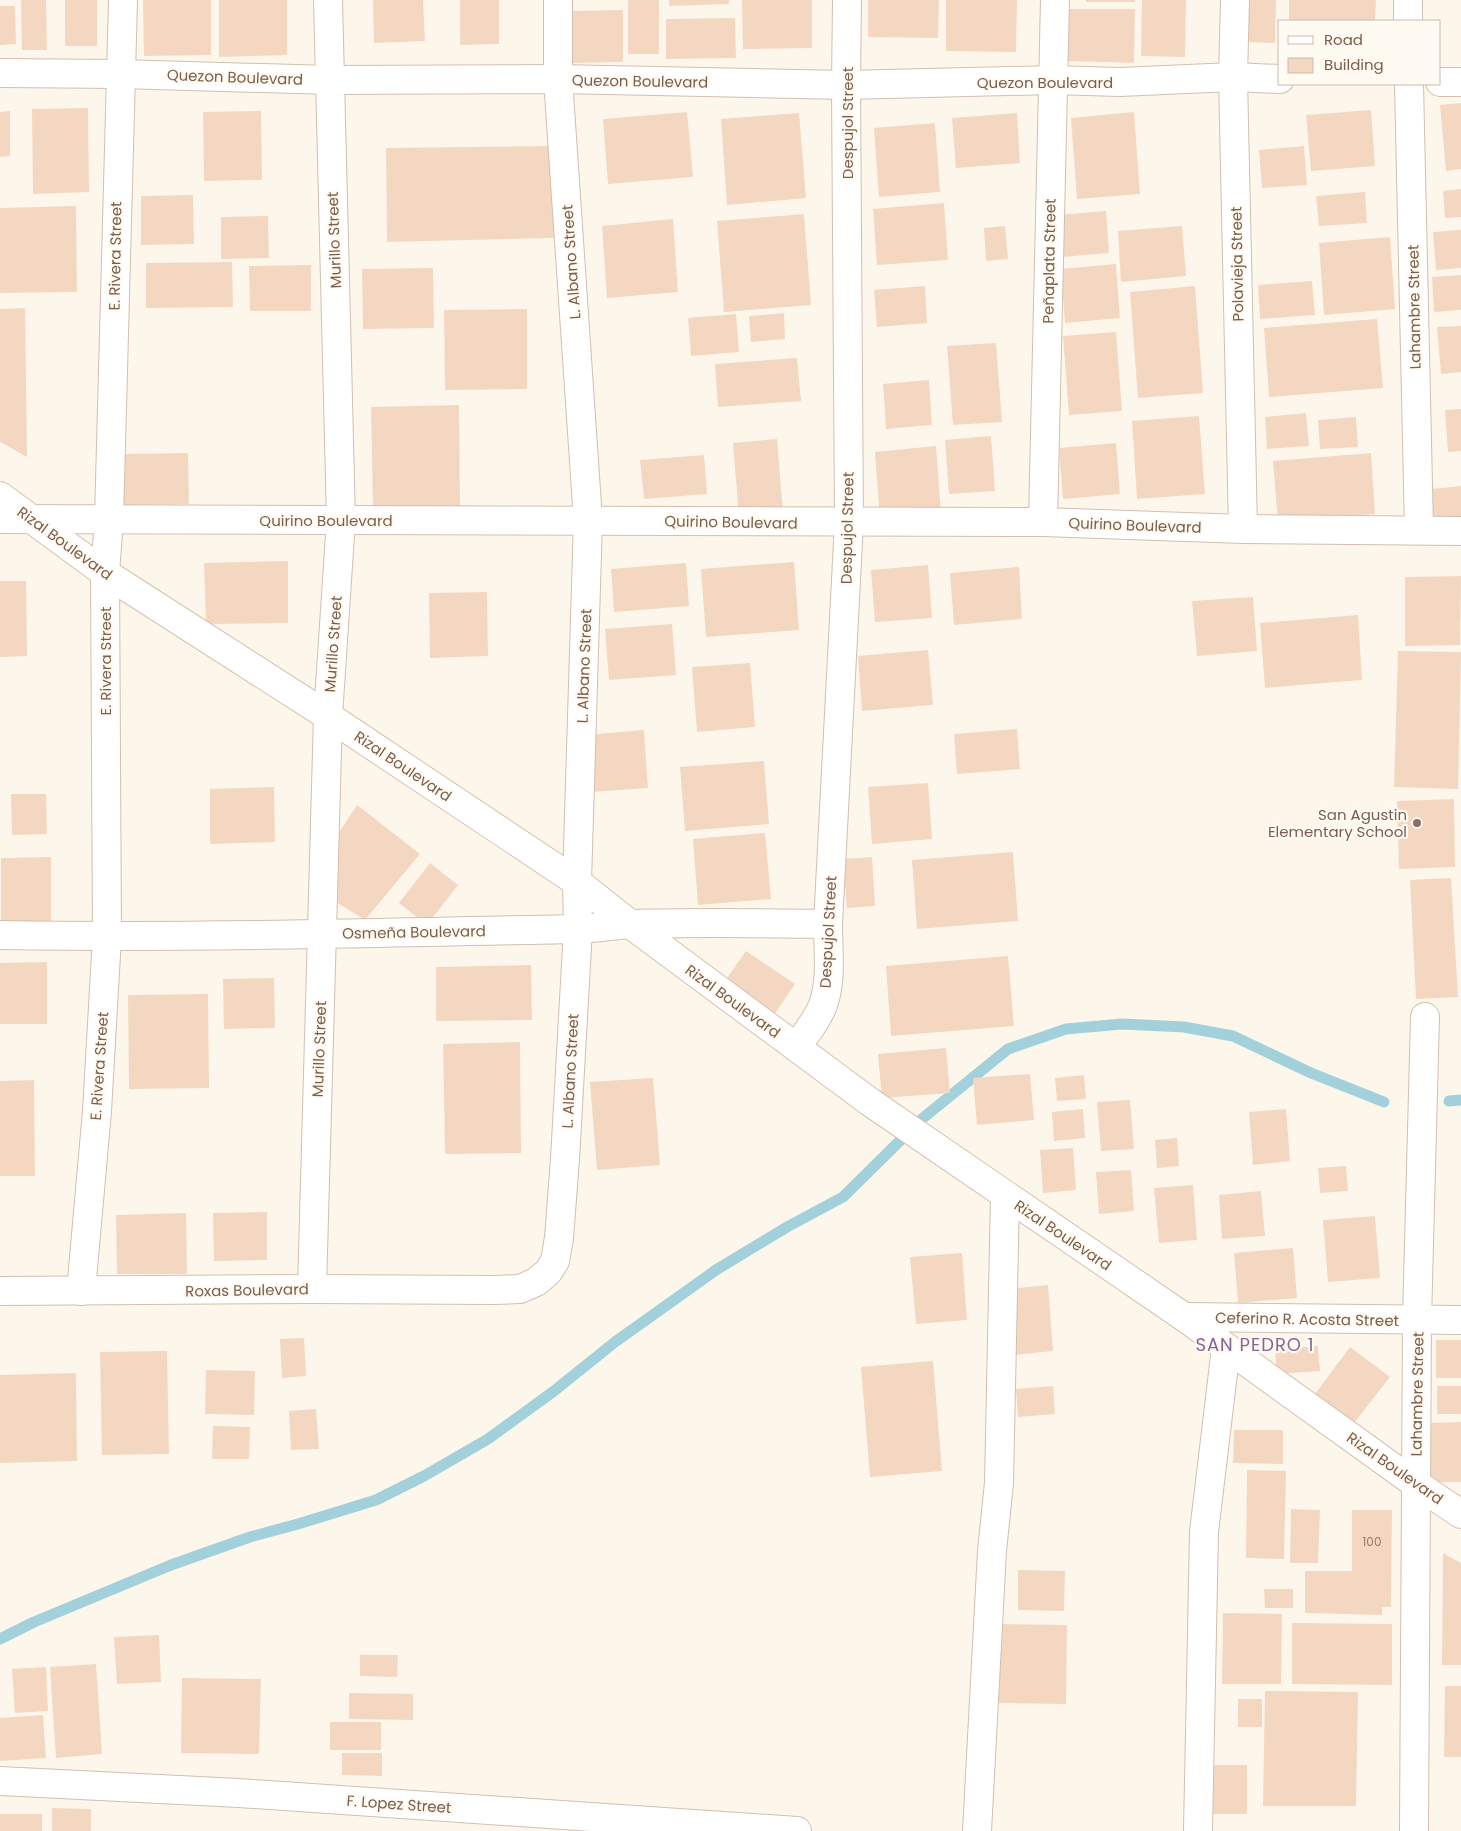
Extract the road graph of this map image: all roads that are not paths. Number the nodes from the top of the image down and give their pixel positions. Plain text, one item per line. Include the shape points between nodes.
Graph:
1 (123, 0) edge
2 (328, 0) edge
3 (558, 0) edge
4 (847, 0) edge
5 (1055, 0) edge
6 (1234, 0) edge
7 (1408, 0) edge
8 (1408, 20) edge
9 (0, 73) edge
10 (120, 74) junction
11 (1233, 78) junction
12 (558, 79) junction
13 (1278, 79) edge
14 (330, 80) junction
15 (1053, 80) junction
16 (1441, 82) edge
17 (1461, 82) edge
18 (846, 85) junction
19 (1409, 85) edge
20 (0, 496) edge
21 (31, 518) junction
22 (0, 519) edge
23 (109, 519) junction
24 (342, 520) junction
25 (588, 520) junction
26 (1043, 522) junction
27 (849, 523) junction
28 (1243, 529) junction
29 (1419, 530) junction
30 (1461, 532) edge
31 (105, 573) junction
32 (328, 716) junction
33 (578, 882) junction
34 (630, 924) junction
35 (828, 924) junction
36 (578, 929) junction
37 (322, 934) junction
38 (0, 935) edge
39 (107, 937) junction
40 (1425, 1017) dead end
41 (796, 1047) junction
42 (1005, 1195) junction
43 (312, 1289) junction
44 (494, 1290) joint
45 (0, 1291) edge
46 (81, 1292) junction
47 (1184, 1317) junction
48 (1417, 1320) junction
49 (1461, 1320) edge
50 (1226, 1348) junction
51 (1416, 1484) junction
52 (1461, 1514) edge
53 (0, 1781) edge
54 (797, 1831) edge
55 (977, 1831) edge
56 (1198, 1831) edge
57 (1414, 1831) edge

1 - 10 street, E. Rivera Street
2 - 14 street, Murillo Street
3 - 12 street, L. Albano Street
4 - 18 street, Despujol Street
5 - 15 street, Peñaplata Street
6 - 11 street, Polavieja Street
7 - 8 street
9 - 10 street, Quezon Boulevard
10 - 14 street, Quezon Boulevard
10 - 23 street, E. Rivera Street
11 - 13 street, Quezon Boulevard
11 - 15 street, Quezon Boulevard via 1120,82
11 - 28 street, Polavieja Street
12 - 14 street, Quezon Boulevard
12 - 18 street, Quezon Boulevard
12 - 25 street, L. Albano Street
14 - 24 street, Murillo Street
15 - 18 street, Quezon Boulevard
15 - 26 street, Peñaplata Street
16 - 17 street
18 - 27 street, Despujol Street
19 - 29 street, Lahambre Street
20 - 21 street, Rizal Boulevard
21 - 22 street, Quirino Boulevard
21 - 23 street, Quirino Boulevard
21 - 31 street, Rizal Boulevard
23 - 24 street, Quirino Boulevard
23 - 31 street, E. Rivera Street
24 - 25 street, Quirino Boulevard
24 - 32 street, Murillo Street
25 - 27 street, Quirino Boulevard
25 - 33 street, L. Albano Street
26 - 27 street, Quirino Boulevard
26 - 28 street, Quirino Boulevard
27 - 35 street, Despujol Street
28 - 29 street, Quirino Boulevard
29 - 30 street, Quirino Boulevard
31 - 32 street, Rizal Boulevard
31 - 39 street, E. Rivera Street
32 - 33 street, Rizal Boulevard
32 - 37 street, Murillo Street
33 - 34 street, Rizal Boulevard
33 - 36 street, L. Albano Street
34 - 35 street, Osmeña Boulevard
34 - 36 street, Osmeña Boulevard
34 - 41 street, Rizal Boulevard
35 - 41 street, Despujol Street via 828,984 823,1004
36 - 37 street, Osmeña Boulevard
36 - 44 street, L. Albano Street via 565,1159 555,1261 536,1282 520,1289
37 - 39 street, Osmeña Boulevard
37 - 43 street, Murillo Street
38 - 39 street, Osmeña Boulevard
39 - 46 street, E. Rivera Street via 97,1110
40 - 48 street, Lahambre Street
41 - 42 street, Rizal Boulevard
42 - 47 street, Rizal Boulevard
42 - 55 street via 999,1482 992,1551
43 - 44 street, Roxas Boulevard
43 - 46 street, Roxas Boulevard
45 - 46 street, Roxas Boulevard
47 - 48 street, Ceferino R. Acosta Street
47 - 50 street, Rizal Boulevard
48 - 49 street, Ceferino R. Acosta Street
48 - 51 street, Lahambre Street
50 - 51 street, Rizal Boulevard
50 - 56 street via 1204,1532
51 - 52 street, Rizal Boulevard
51 - 57 street, Lahambre Street
53 - 54 street, F. Lopez Street via 240,1793

